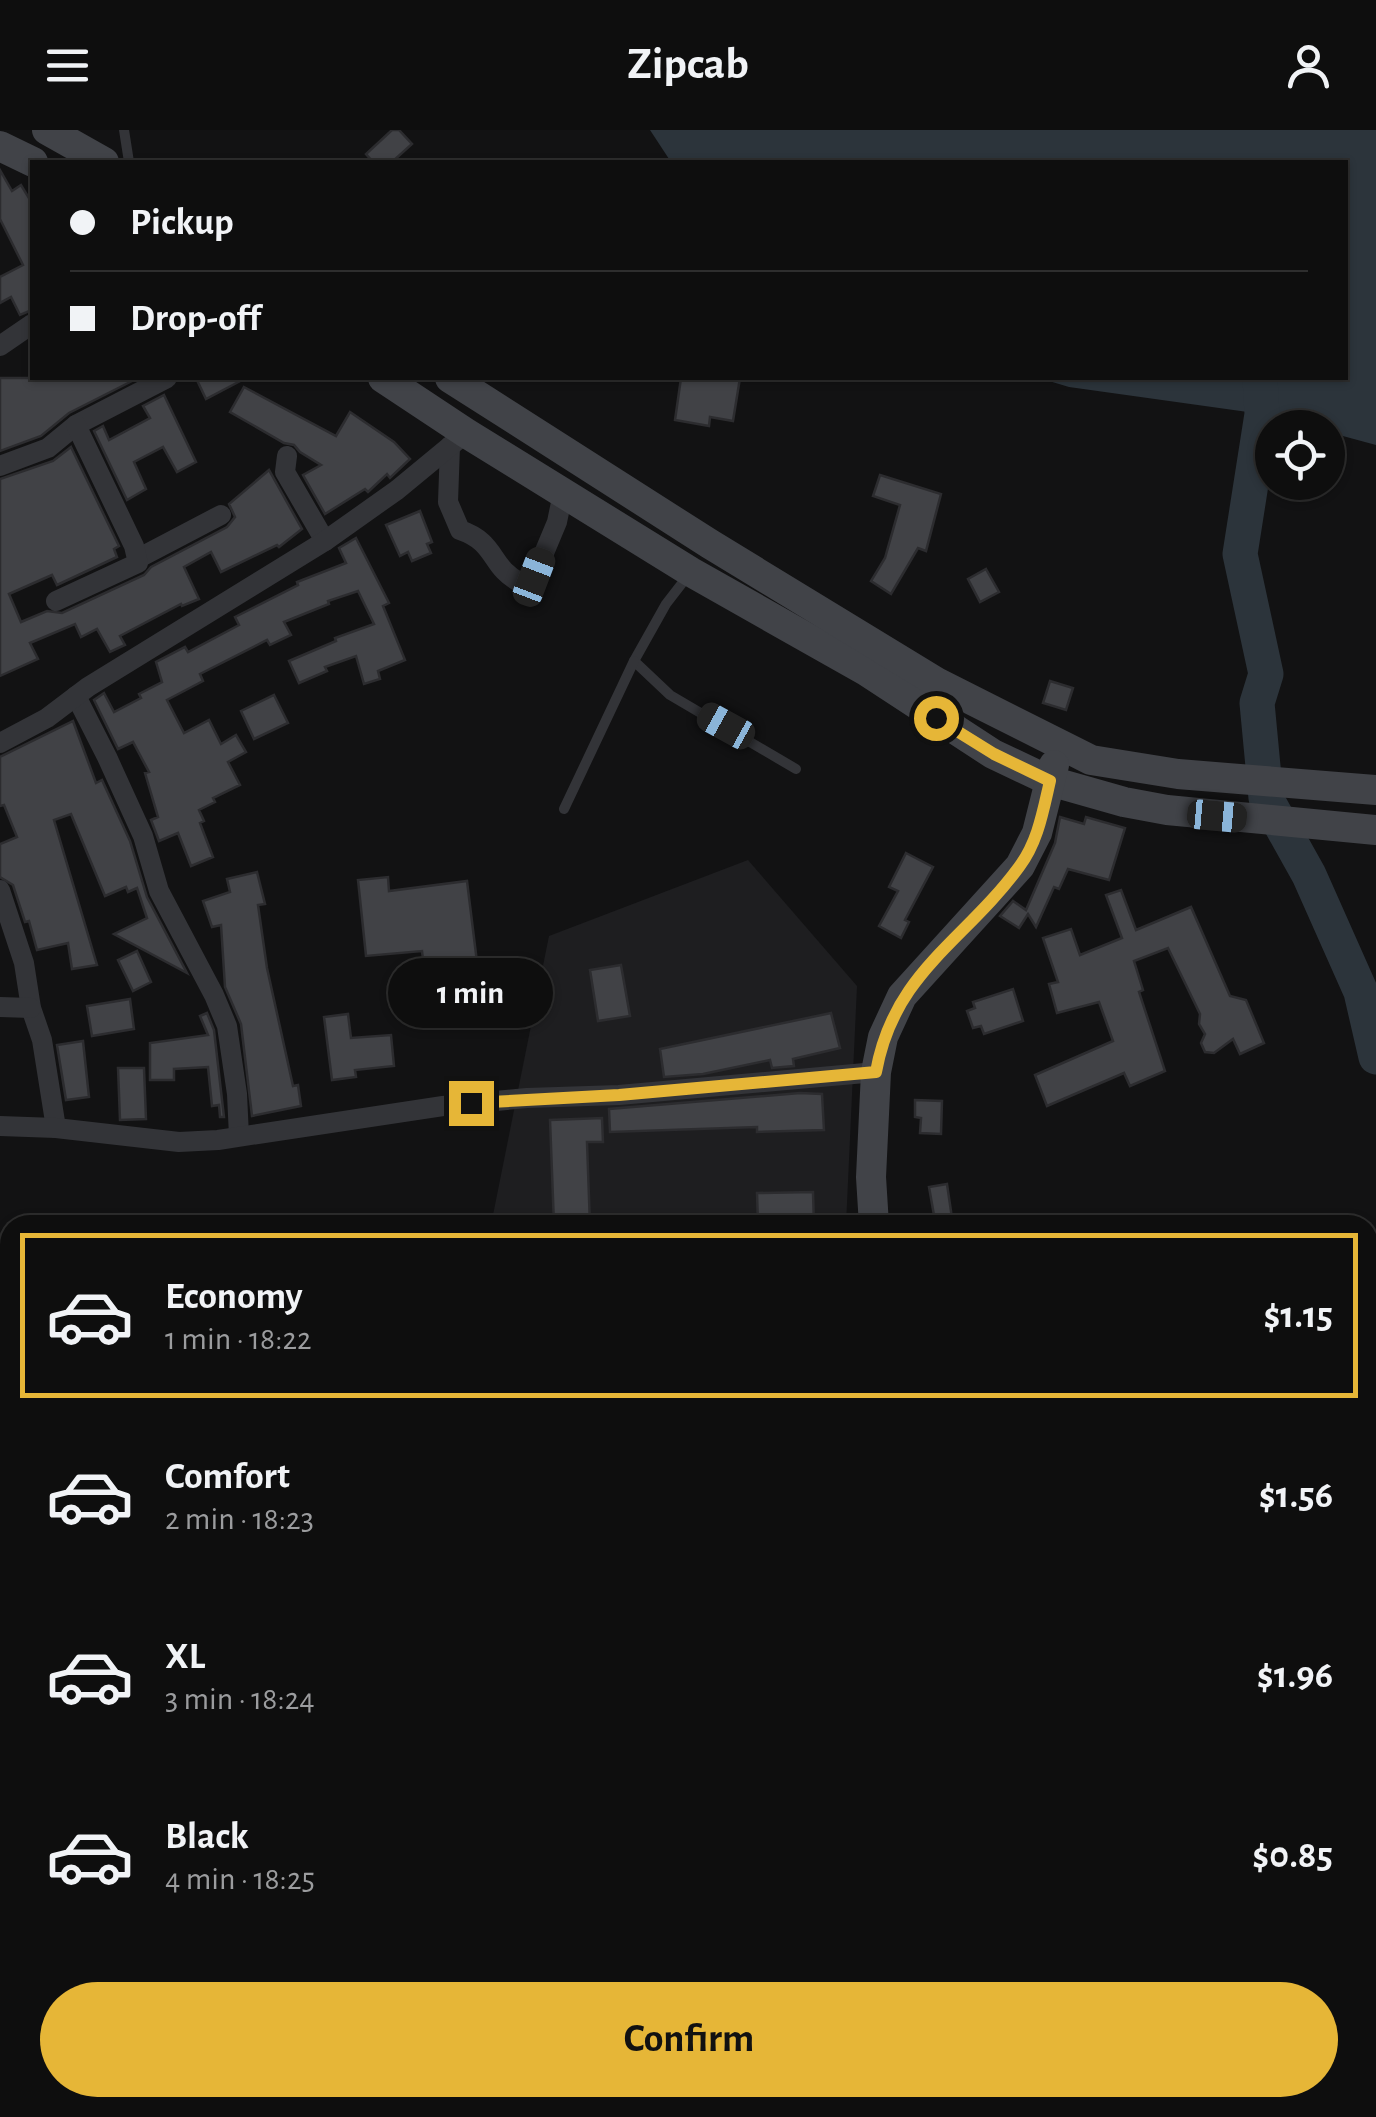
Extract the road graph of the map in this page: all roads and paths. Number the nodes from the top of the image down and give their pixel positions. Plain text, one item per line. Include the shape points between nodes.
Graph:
1 (47, 130) edge
2 (124, 130) edge
3 (0, 146) edge
4 (100, 160) edge
5 (129, 160) edge
6 (30, 161) edge
7 (30, 325) edge
8 (0, 346) edge
9 (163, 380) edge
10 (385, 380) edge
11 (453, 380) edge
12 (76, 425) junction
13 (458, 440) junction
14 (287, 456) dead end
15 (0, 466) edge
16 (563, 493) junction
17 (221, 515) dead end
18 (325, 541) junction
19 (137, 559) junction
20 (690, 572) junction
21 (56, 601) dead end
22 (634, 661) junction
23 (76, 696) junction
24 (0, 743) edge
25 (1059, 745) junction
26 (796, 769) dead end
27 (1050, 781) junction
28 (1376, 790) edge
29 (564, 809) dead end
30 (1376, 830) edge
31 (0, 890) edge
32 (0, 1007) edge
33 (31, 1008) junction
34 (876, 1072) junction
35 (0, 1126) edge
36 (56, 1128) junction
37 (239, 1136) junction
38 (873, 1215) edge

1 - 4 main road
2 - 5 lane
3 - 6 main road
7 - 8 street
9 - 12 street
10 - 13 main road
11 - 25 main road via 938,683
12 - 15 street via 48,448
12 - 19 street
13 - 16 main road
13 - 16 street via 448,502 460,530 480,537 506,575 522,583 534,577
13 - 18 street
14 - 18 street via 285,472
16 - 20 main road
17 - 19 street
18 - 23 street
19 - 21 street via 132,568
20 - 22 lane
20 - 27 main road
22 - 26 lane via 670,695
22 - 29 lane
23 - 24 street
23 - 37 street via 142,836 159,891 227,1026
25 - 27 main road
25 - 28 main road via 1091,760
27 - 30 main road via 1124,802 1217,816
27 - 34 main road via 1038,833 1020,866 902,996
31 - 33 street
32 - 33 street
33 - 36 street
34 - 37 street via 444,1106
34 - 38 main road
35 - 36 street
36 - 37 street via 179,1142

